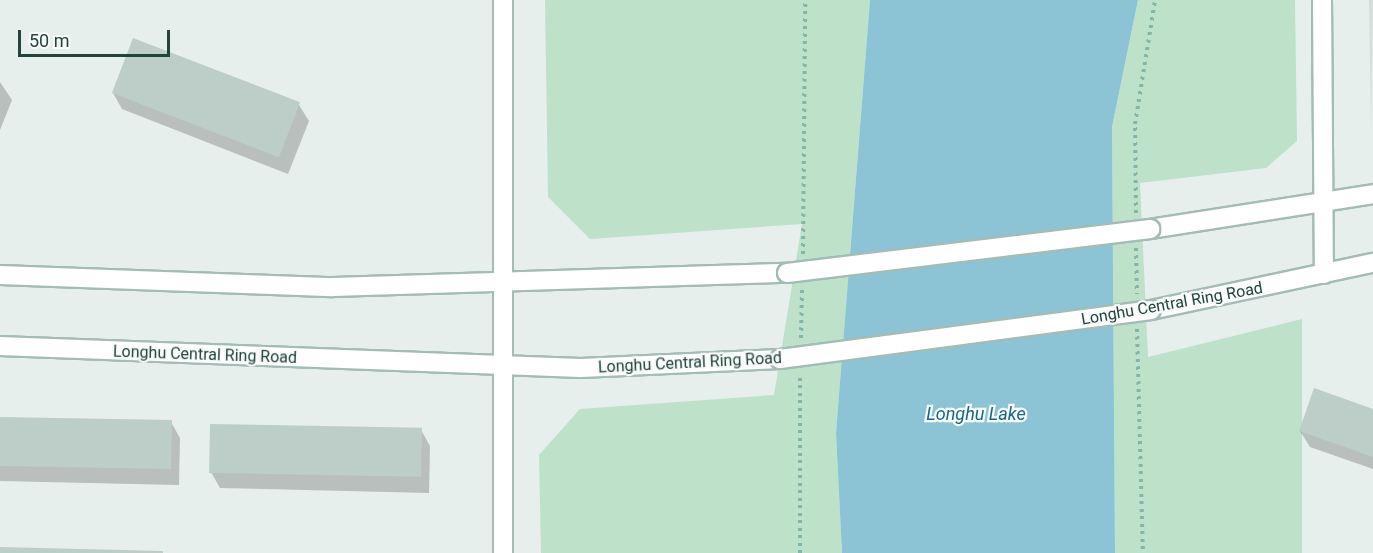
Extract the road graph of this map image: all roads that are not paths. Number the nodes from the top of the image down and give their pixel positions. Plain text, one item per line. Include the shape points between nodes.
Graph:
1 (503, 0) edge
2 (1322, 0) edge
3 (1373, 194) edge
4 (1323, 201) junction
5 (1373, 263) edge
6 (1324, 274) junction
7 (0, 275) edge
8 (503, 285) junction
9 (0, 346) edge
10 (503, 363) junction
11 (502, 553) edge

1 - 8 main road
2 - 4 main road
3 - 4 main road
4 - 6 main road
4 - 8 main road, bridge via 787,273
5 - 6 main road, Longhu Central Ring Road
6 - 10 main road, Longhu Central Ring Road, bridge via 1142,309 780,359 581,368
7 - 8 main road via 227,286
8 - 10 main road
9 - 10 main road, Longhu Central Ring Road
10 - 11 main road

